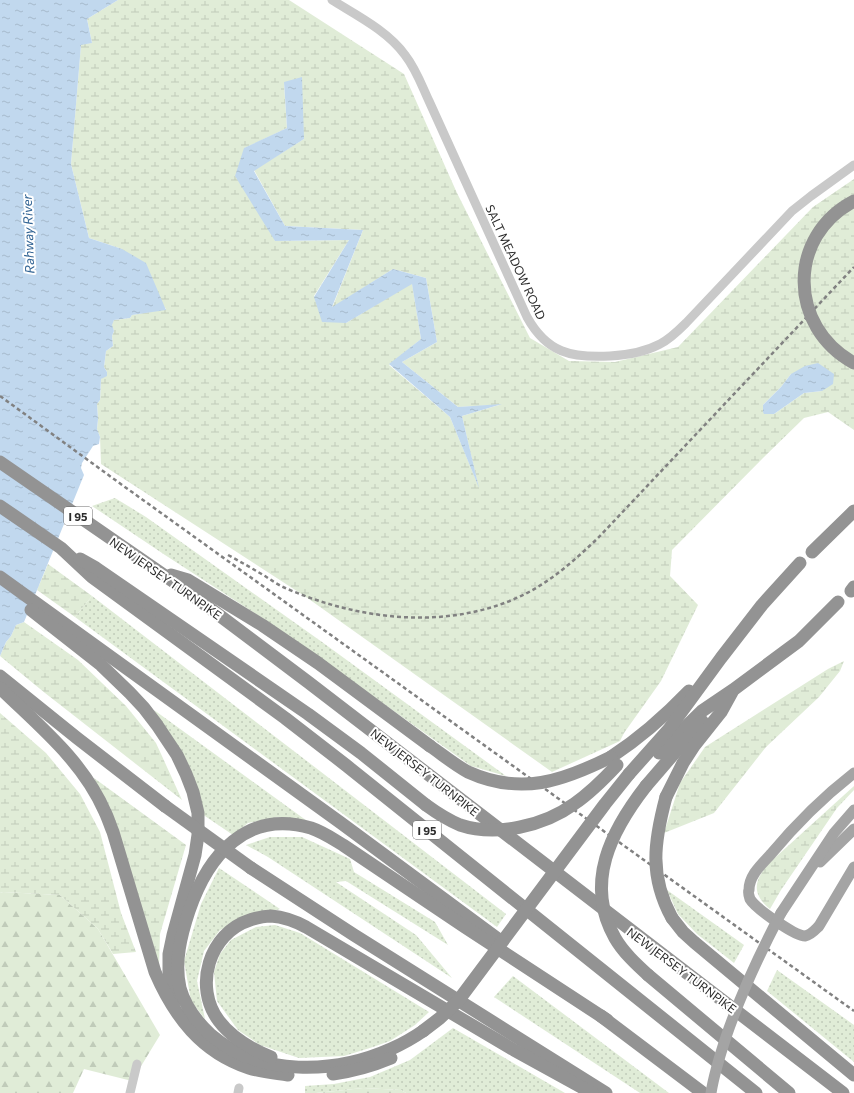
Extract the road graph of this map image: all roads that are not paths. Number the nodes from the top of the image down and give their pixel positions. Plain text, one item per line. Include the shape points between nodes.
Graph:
1 (332, 0) edge
2 (854, 165) edge
3 (854, 201) edge
4 (854, 363) edge
5 (0, 462) edge
6 (0, 506) edge
7 (853, 512) edge
8 (812, 552) dead end
9 (800, 563) dead end
10 (94, 572) junction
11 (0, 577) edge
12 (0, 585) edge
13 (187, 586) junction
14 (838, 602) dead end
15 (66, 631) junction
16 (721, 658) junction
17 (0, 676) edge
18 (0, 688) edge
19 (733, 690) junction
20 (28, 707) junction
21 (614, 761) junction
22 (854, 774) edge
23 (637, 780) junction
24 (854, 810) edge
25 (854, 829) edge
26 (854, 867) edge
27 (806, 877) junction
28 (607, 1020) junction
29 (184, 1023) junction
30 (427, 1033) junction
31 (137, 1064) dead end
32 (311, 1067) junction
33 (854, 1075) edge
34 (130, 1093) edge
35 (592, 1093) edge
36 (606, 1093) edge
37 (703, 1093) edge
38 (711, 1093) edge
39 (756, 1093) edge
40 (789, 1093) edge
41 (843, 1093) edge

1 - 2 street, SALT MEADOW ROAD via 386,36 406,56 527,317 541,337 565,352 593,357 624,355 653,348 668,340 792,211
3 - 4 highway, bridge via 834,214 819,232 806,263 804,284 808,306 821,336
5 - 13 highway, NEW JERSEY TURNPIKE / I 95 via 157,571
6 - 10 highway, I 95
7 - 8 highway
9 - 16 highway via 762,605
10 - 21 highway, bridge via 308,714 437,813 462,825 492,830 508,829 559,814 590,793
10 - 39 highway, I 95 via 298,728
11 - 15 highway
12 - 15 highway
13 - 21 highway, bridge via 262,625 467,771 496,782 531,784 548,782
13 - 41 highway, NEW JERSEY TURNPIKE
14 - 19 highway via 799,641
15 - 28 highway via 341,823
15 - 29 highway via 144,708 177,755 193,792 198,813 197,842 169,954 171,990
16 - 21 highway via 679,702
16 - 23 highway via 669,729
17 - 20 highway
18 - 20 highway
19 - 23 highway via 697,727
19 - 33 highway, bridge via 721,712 683,763 666,797 658,832 656,869 664,903 682,932
20 - 29 highway via 44,729 74,761 106,812 155,972 173,1008
20 - 36 highway, bridge via 77,738 251,868
22 - 26 main road via 820,801 791,830 754,875 750,885 750,899 791,931 799,935 812,934
23 - 30 highway via 600,823 464,1005 448,1021
23 - 40 highway, bridge via 632,805 611,842 602,874 604,908 608,924 616,939 636,964
24 - 27 main road via 834,834
25 - 27 main road
27 - 38 main road, bridge via 781,913 753,968 733,1015
28 - 32 highway via 327,835 298,825 267,825 237,838 223,849 202,880 180,942 180,988 195,1017 206,1030 237,1053 271,1064
28 - 37 highway
29 - 30 highway via 198,1039 231,1061 269,1073 311,1076 354,1071 393,1058 412,1048
30 - 32 highway via 352,1062
31 - 34 street
32 - 35 highway via 274,1059 256,1051 230,1033 218,1021 211,1008 206,993 206,977 213,951 231,930 243,922 269,916 294,920

